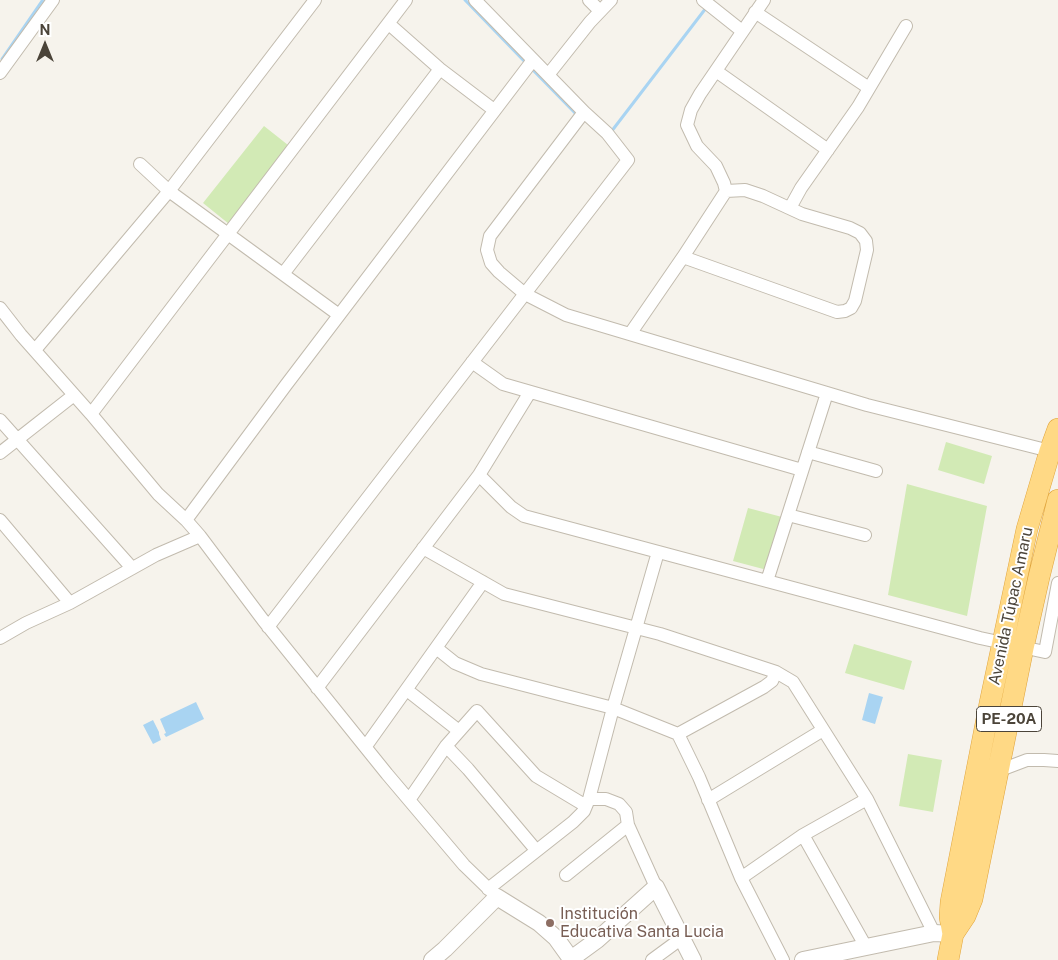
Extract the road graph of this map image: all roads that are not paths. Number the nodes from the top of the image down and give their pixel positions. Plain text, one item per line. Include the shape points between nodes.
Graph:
1 (53, 0) edge
2 (315, 0) edge
3 (406, 0) edge
4 (475, 0) edge
5 (589, 0) edge
6 (611, 0) edge
7 (703, 0) edge
8 (764, 0) edge
9 (600, 10) junction
10 (755, 12) junction
11 (389, 24) junction
12 (906, 26) dead end
13 (742, 31) junction
14 (533, 60) junction
15 (440, 69) junction
16 (716, 71) junction
17 (0, 73) edge
18 (548, 76) junction
19 (869, 88) junction
20 (494, 110) junction
21 (584, 112) junction
22 (828, 150) junction
23 (140, 164) dead end
24 (168, 191) junction
25 (726, 191) junction
26 (790, 208) junction
27 (229, 234) junction
28 (683, 257) junction
29 (283, 274) junction
30 (525, 294) junction
31 (0, 308) edge
32 (339, 315) junction
33 (630, 334) junction
34 (35, 350) junction
35 (472, 362) junction
36 (530, 392) junction
37 (827, 393) junction
38 (74, 395) junction
39 (91, 414) junction
40 (0, 420) edge
41 (1058, 428) edge
42 (18, 440) junction
43 (0, 452) edge
44 (808, 452) junction
45 (1050, 452) junction
46 (802, 470) junction
47 (876, 471) dead end
48 (479, 475) junction
49 (1058, 500) edge
50 (788, 515) junction
51 (0, 520) edge
52 (186, 520) junction
53 (865, 535) dead end
54 (200, 536) junction
55 (423, 548) junction
56 (658, 552) junction
57 (132, 568) junction
58 (767, 581) junction
59 (483, 582) junction
60 (1058, 582) edge
61 (70, 603) junction
62 (0, 622) edge
63 (268, 627) junction
64 (637, 628) junction
65 (4, 635) edge
66 (1013, 646) junction
67 (440, 651) dead end
68 (1052, 654) edge
69 (776, 672) junction
70 (317, 688) junction
71 (412, 694) dead end
72 (613, 708) junction
73 (824, 730) junction
74 (460, 731) junction
75 (678, 734) junction
76 (366, 746) junction
77 (446, 746) junction
78 (1058, 761) edge
79 (998, 771) junction
80 (867, 799) junction
81 (409, 800) junction
82 (708, 800) junction
83 (588, 802) junction
84 (628, 825) junction
85 (803, 835) junction
86 (536, 850) junction
87 (566, 875) dead end
88 (741, 878) junction
89 (656, 887) junction
90 (492, 893) junction
91 (943, 934) junction
92 (682, 938) junction
93 (866, 947) junction
94 (432, 960) edge
95 (571, 960) edge
96 (652, 960) edge
97 (694, 960) edge
98 (783, 960) edge
99 (803, 960) edge
100 (948, 960) edge

1 - 17 street
2 - 24 street
3 - 11 street
4 - 14 street
5 - 9 street
6 - 9 street
7 - 13 street
8 - 10 street
9 - 18 street
10 - 13 street
10 - 19 street
11 - 15 street
11 - 27 street
12 - 19 street
13 - 16 street
14 - 18 street
14 - 20 street
15 - 20 street
15 - 29 street
16 - 22 street
16 - 25 street via 691,110 687,125 697,146 716,166
18 - 21 street
19 - 22 street
20 - 32 street
21 - 30 street via 490,236 487,250 491,263
21 - 30 street via 607,133 628,160
22 - 26 street
23 - 24 street
24 - 27 street
24 - 34 street
25 - 26 street via 745,190
25 - 28 street
26 - 28 street via 850,228 860,233 866,242 867,250 851,308 837,312
27 - 29 street
27 - 39 street
28 - 33 street
29 - 32 street
30 - 33 street via 566,315
30 - 35 street
31 - 34 street
32 - 52 street
33 - 37 street
34 - 38 street
35 - 36 street via 503,384
35 - 63 street
36 - 46 street
36 - 48 street
37 - 44 street
37 - 45 street
38 - 39 street
38 - 42 street
39 - 52 street via 158,494
40 - 42 street
41 - 45 highway, Avenida Túpac Amaru / PE-20A
42 - 43 street
42 - 57 street
44 - 46 street
44 - 47 street
45 - 66 highway, Avenida Túpac Amaru / PE-20A via 1027,530
46 - 50 street
48 - 55 street
48 - 56 street via 511,508 524,516
49 - 66 highway, Avenida Túpac Amaru / PE-20A via 1038,577
50 - 53 street
50 - 58 street
51 - 61 street
52 - 54 street
54 - 57 street
54 - 63 street
55 - 59 street
55 - 70 street
56 - 58 street
56 - 64 street
57 - 61 street
58 - 66 street
59 - 64 street via 504,594
59 - 76 street
60 - 68 street
61 - 65 street
62 - 65 street
63 - 70 street
64 - 69 street
64 - 72 street
66 - 68 street
66 - 79 highway, Avenida Túpac Amaru / PE-20A
66 - 91 highway, Avenida Túpac Amaru / PE-20A via 950,917
67 - 72 street via 455,663 481,674
69 - 73 street via 793,682
69 - 75 street via 764,687
70 - 76 street
71 - 74 street
72 - 75 street
72 - 83 street
73 - 80 street
73 - 82 street
74 - 77 street
74 - 83 street via 477,711 536,776
75 - 82 street
76 - 81 street
77 - 81 street
77 - 86 street
78 - 79 street via 1027,760
79 - 91 highway, Avenida Túpac Amaru / PE-20A via 972,899 965,916
80 - 85 street
80 - 91 street
81 - 90 street
82 - 88 street
83 - 84 street via 606,799 619,804 626,812
83 - 86 street via 573,822
84 - 87 street
84 - 89 street
85 - 88 street
85 - 93 street
86 - 90 street
88 - 98 street
89 - 92 street
89 - 95 street
90 - 94 street
90 - 95 street via 539,923 556,938
91 - 93 street
91 - 100 highway, Avenida Túpac Amaru / PE-20A
92 - 96 street
92 - 97 street
93 - 99 street

